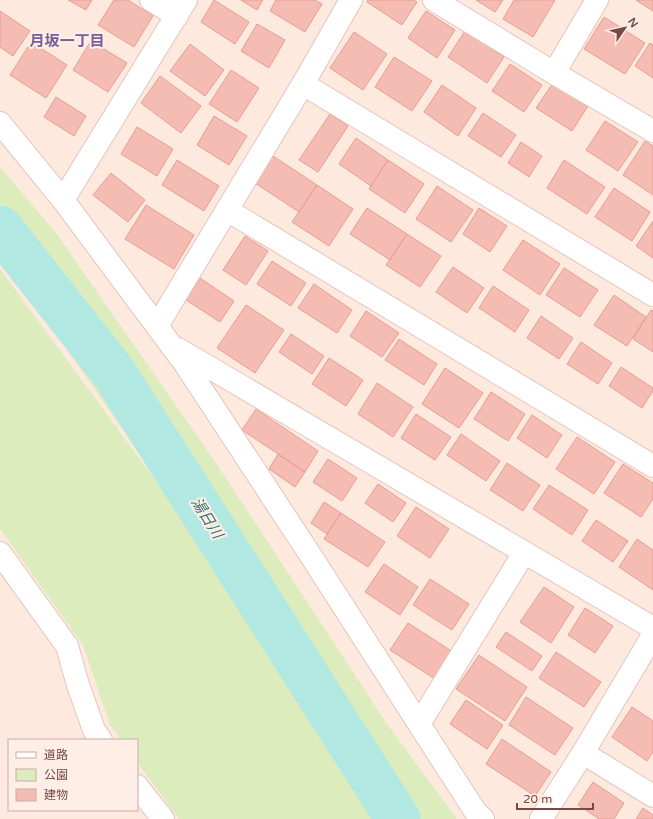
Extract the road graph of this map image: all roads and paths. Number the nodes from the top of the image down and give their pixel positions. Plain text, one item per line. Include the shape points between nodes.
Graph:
1 (151, 0) edge
2 (351, 0) edge
3 (434, 0) edge
4 (597, 0) edge
5 (181, 8) edge
6 (554, 73) junction
7 (303, 84) junction
8 (0, 123) edge
9 (653, 131) edge
10 (63, 200) junction
11 (227, 210) junction
12 (653, 295) edge
13 (157, 326) junction
14 (171, 345) junction
15 (653, 466) edge
16 (0, 553) edge
17 (524, 553) junction
18 (653, 628) edge
19 (653, 635) edge
20 (419, 724) junction
21 (100, 739) edge
22 (583, 753) junction
23 (138, 787) edge
24 (653, 796) edge
25 (163, 819) edge
26 (482, 819) edge
27 (541, 819) edge

1 - 5 street
2 - 7 street
3 - 6 street
4 - 6 street
5 - 10 street
6 - 9 street
7 - 11 street
7 - 12 street
8 - 10 street
10 - 13 street
11 - 13 street
11 - 15 street
13 - 14 street
14 - 17 street
14 - 20 street
16 - 21 street via 67,646 94,730
17 - 18 street
17 - 20 street
19 - 22 street
20 - 26 street
22 - 24 street
22 - 27 street
23 - 25 street

